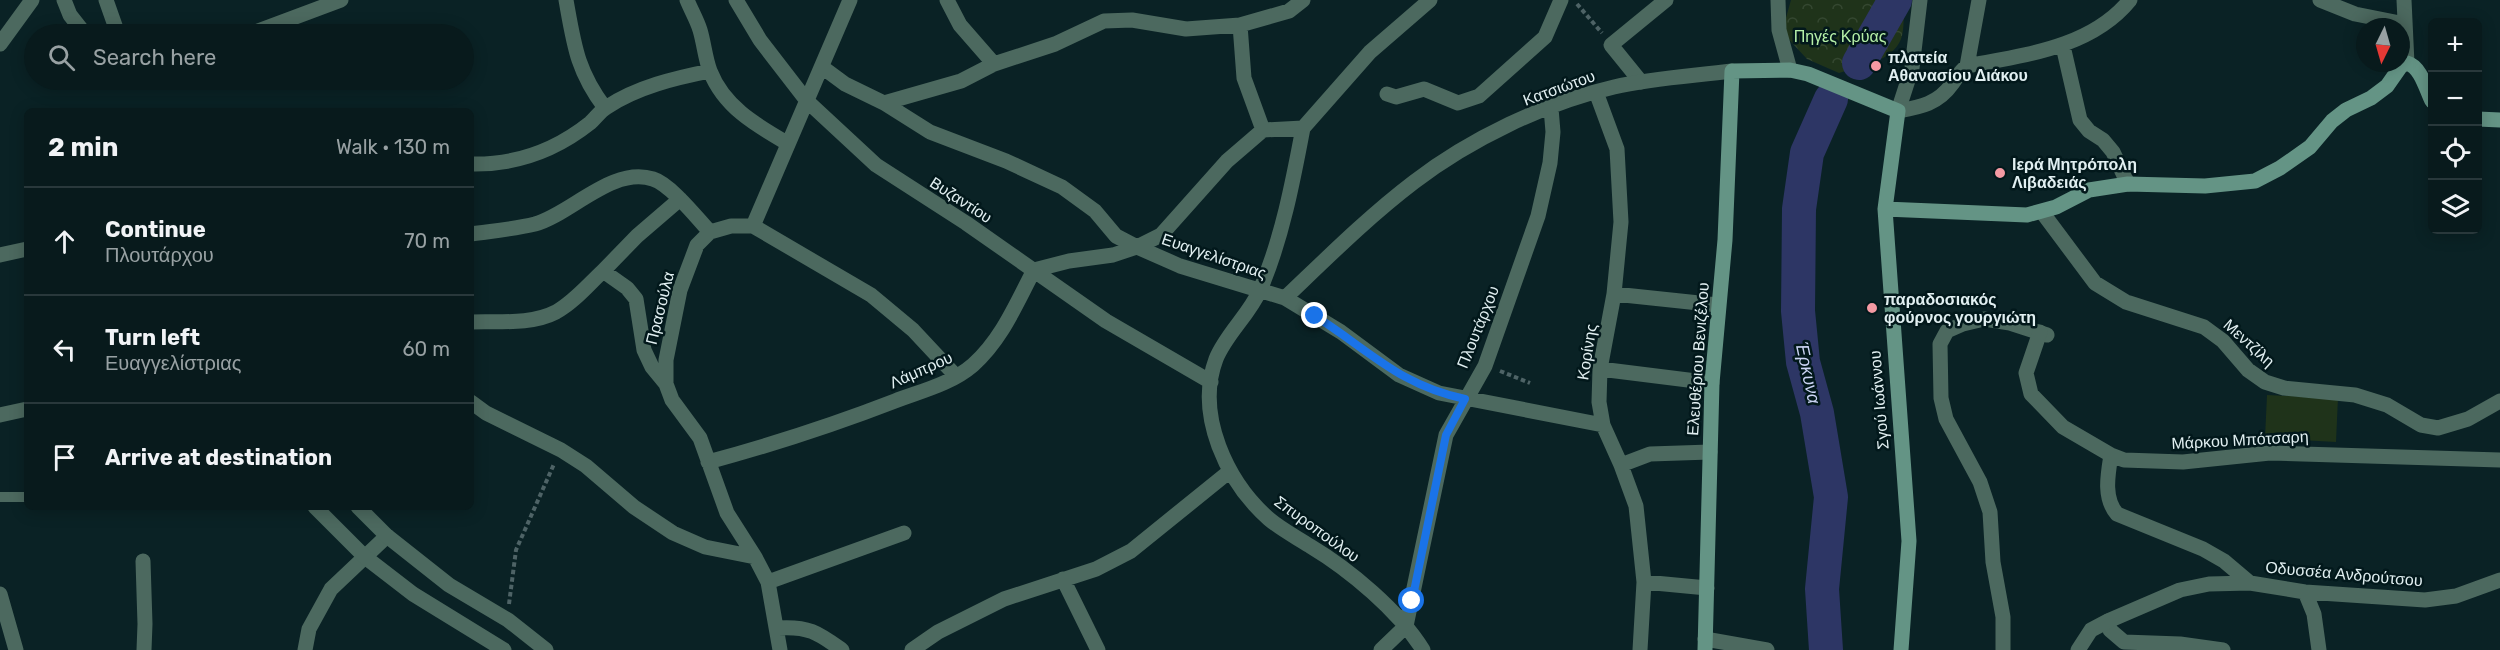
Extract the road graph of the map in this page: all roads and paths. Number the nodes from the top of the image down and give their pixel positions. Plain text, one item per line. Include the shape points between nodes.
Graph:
1 (32, 0) edge
2 (64, 0) edge
3 (106, 0) edge
4 (341, 0) edge
5 (566, 0) edge
6 (687, 0) edge
7 (736, 0) edge
8 (850, 0) edge
9 (947, 0) edge
10 (1303, 0) edge
11 (1430, 0) edge
12 (1561, 0) edge
13 (1572, 0) edge
14 (1666, 0) edge
15 (1778, 0) edge
16 (1920, 0) edge
17 (1979, 0) edge
18 (2130, 0) edge
19 (2320, 0) edge
20 (2404, 0) edge
21 (2375, 18) edge
22 (2405, 18) edge
23 (77, 24) edge
24 (114, 24) edge
25 (277, 24) edge
26 (1240, 25) junction
27 (0, 44) edge
28 (1611, 45) junction
29 (2062, 46) junction
30 (994, 64) junction
31 (2410, 64) edge
32 (1967, 66) junction
33 (822, 67) junction
34 (1790, 70) junction
35 (710, 71) junction
36 (1732, 71) junction
37 (2397, 72) edge
38 (1641, 82) junction
39 (2428, 90) edge
40 (1596, 92) junction
41 (1387, 94) dead end
42 (807, 101) junction
43 (884, 103) junction
44 (605, 108) junction
45 (1551, 108) junction
46 (1898, 111) junction
47 (2482, 119) edge
48 (2500, 120) edge
49 (1303, 128) junction
50 (1263, 130) junction
51 (788, 143) junction
52 (474, 164) edge
53 (2127, 184) junction
54 (680, 199) junction
55 (1885, 208) junction
56 (2042, 212) junction
57 (753, 226) junction
58 (710, 232) junction
59 (474, 233) edge
60 (1137, 247) junction
61 (24, 250) edge
62 (0, 255) edge
63 (1034, 270) junction
64 (603, 271) junction
65 (1259, 291) junction
66 (1614, 294) junction
67 (1285, 298) junction
68 (1718, 305) junction
69 (474, 322) edge
70 (1485, 366) junction
71 (1600, 369) junction
72 (956, 376) junction
73 (1211, 382) junction
74 (1530, 383) dead end
75 (1712, 383) junction
76 (666, 384) junction
77 (1469, 400) junction
78 (2500, 401) edge
79 (474, 404) edge
80 (24, 410) edge
81 (0, 415) edge
82 (1603, 425) junction
83 (561, 450) junction
84 (1710, 452) junction
85 (2111, 455) junction
86 (2500, 460) edge
87 (708, 462) junction
88 (1621, 465) junction
89 (1230, 471) junction
90 (0, 497) edge
91 (24, 497) edge
92 (318, 510) edge
93 (361, 510) edge
94 (903, 533) dead end
95 (387, 536) junction
96 (365, 557) junction
97 (754, 557) junction
98 (143, 561) dead end
99 (1063, 579) junction
100 (2500, 580) edge
101 (768, 582) junction
102 (1644, 582) junction
103 (2250, 583) junction
104 (1707, 588) junction
105 (2305, 592) junction
106 (0, 594) edge
107 (508, 620) junction
108 (2108, 621) junction
109 (1406, 626) junction
110 (778, 628) junction
111 (1705, 644) edge
112 (16, 650) edge
113 (144, 650) edge
114 (305, 650) edge
115 (504, 650) edge
116 (546, 650) edge
117 (780, 650) edge
118 (842, 650) edge
119 (912, 650) edge
120 (1098, 650) edge
121 (1381, 650) edge
122 (1423, 650) edge
123 (1640, 650) edge
124 (1767, 650) edge
125 (1900, 650) edge
126 (2003, 650) edge
127 (2078, 650) edge
128 (2223, 650) edge
129 (2319, 650) edge

1 - 27 street
2 - 23 street
3 - 24 street
4 - 25 street
5 - 44 street via 580,67
6 - 35 street via 700,30
7 - 42 street, Βυζαντίου via 760,40
8 - 33 street
9 - 30 street via 960,25
10 - 26 street via 1289,10
11 - 49 street via 1370,52
12 - 41 street via 1545,37 1479,96 1458,103 1424,89 1396,97
13 - 28 path
14 - 28 street
15 - 34 street via 1779,30
16 - 46 street via 1912,68
17 - 32 street
18 - 29 street via 2121,12
19 - 21 street
20 - 22 street
26 - 30 street via 1186,29 1132,20 1104,21 1055,44
26 - 50 street via 1244,78
28 - 38 street
29 - 32 street
29 - 53 street via 2080,120 2113,152
30 - 43 street via 961,81
31 - 39 main road via 2420,73
32 - 46 street via 1942,97 1924,106
33 - 42 street
33 - 43 street, Ευαγγελίστριας via 844,84
34 - 36 main road, Κατσιώτου
34 - 46 main road, Κατσιώτου
35 - 44 street via 640,90
35 - 51 street via 734,108
36 - 38 street, Κατσιώτου
36 - 68 main road, Ελευθέριου Βενιζέλου via 1725,240
37 - 53 main road via 2387,86 2332,121 2310,147 2255,181 2205,186
38 - 40 street, Κατσιώτου
40 - 45 street, Κατσιώτου
40 - 66 street, Κορίνης via 1617,149 1621,222
42 - 51 street
42 - 63 street, Βυζαντίου via 876,165
43 - 60 street, Ευαγγελίστριας via 930,132 1062,187 1095,211 1116,236
44 - 52 street via 592,122 559,144 518,160
45 - 67 street, Κατσιώτου via 1474,142 1414,182
45 - 70 street, Πλουτάρχου via 1550,163 1538,216
46 - 55 main road, Σγού Ιωάννου
47 - 48 main road
49 - 50 street
49 - 65 street, Σπυροπούλου via 1284,215
50 - 60 street via 1227,161 1161,236
51 - 57 street
53 - 56 main road via 2089,190
54 - 58 street
54 - 59 street via 654,179 632,177 613,182 536,223
54 - 64 street
55 - 56 main road via 2027,216
55 - 125 main road, Σγού Ιωάννου via 1909,541
56 - 78 street, Μεντζίλη via 2095,283 2126,302 2204,327 2265,382 2284,388 2355,395 2387,405 2421,425 2438,428 2468,419
57 - 58 street via 731,226
57 - 72 street via 871,295 913,330
58 - 76 street, Πρασούλα via 697,245 680,290 666,360
60 - 63 street
60 - 65 street, Ευαγγελίστριας via 1180,266
61 - 62 street
63 - 72 street, Λάμπρου via 994,344
63 - 73 street, Βυζαντίου via 1106,321
64 - 69 street via 556,312 535,319
64 - 76 street via 636,299 644,350 651,367
65 - 67 street, Ευαγγελίστριας
65 - 73 street, Σπυροπούλου via 1216,359
66 - 68 street
66 - 71 street, Κορίνης
67 - 77 street, Ευαγγελίστριας via 1399,375 1439,393
68 - 75 main road, Ελευθέριου Βενιζέλου
70 - 74 path
70 - 77 street, Πλουτάρχου
71 - 75 street
71 - 82 street, Κορίνης
72 - 87 street, Λάμπρου via 839,423
73 - 89 street, Σπυροπούλου via 1214,430
75 - 84 main road, Ελευθέριου Βενιζέλου
76 - 87 street via 700,438
77 - 82 street, Ευαγγελίστριας
77 - 109 street, Πλουτάρχου via 1446,435
79 - 83 street
80 - 81 street
82 - 88 street, Κορίνης
83 - 97 street via 673,533 705,547
83 - 107 path via 516,550
84 - 88 street via 1650,454
84 - 104 main road, Ελευθέριου Βενιζέλου
85 - 86 street, Μάρκου Μπότσαρη via 2149,462 2270,453
85 - 103 street, Οδυσσέα Ανδρούτσου via 2108,488 2117,514 2203,549
85 - 126 street, Μάρκου Μπότσαρη via 2063,427 2031,394 2026,373 2043,333 1984,319 1947,330 1940,344 1941,398 1946,419 1980,482 1990,512 1993,562 2003,617
87 - 97 street via 727,513
88 - 102 street, Κορίνης via 1636,506
89 - 99 street via 1131,551
89 - 109 street, Σπυροπούλου via 1257,508 1281,530 1330,559
90 - 91 lane
92 - 96 street
93 - 95 street
94 - 101 street
95 - 96 street
95 - 107 street via 449,585
96 - 114 street via 330,589 309,629
96 - 115 street via 412,594
97 - 101 street
98 - 113 street
99 - 119 street via 1004,599 938,632
99 - 120 street
100 - 105 street, Οδυσσέα Ανδρούτσου via 2456,596 2425,600
101 - 110 street
102 - 104 street
102 - 123 street, Κορίνης
103 - 105 street, Οδυσσέα Ανδρούτσου
103 - 108 street via 2209,584 2180,590
104 - 111 main road, Ελευθέριου Βενιζέλου
105 - 129 street via 2314,614
106 - 112 street
107 - 116 street
108 - 127 street via 2091,630
108 - 128 street via 2110,630 2124,642
109 - 121 street
109 - 122 street, Σπυροπούλου
110 - 117 street
110 - 118 street via 808,629
111 - 124 street

